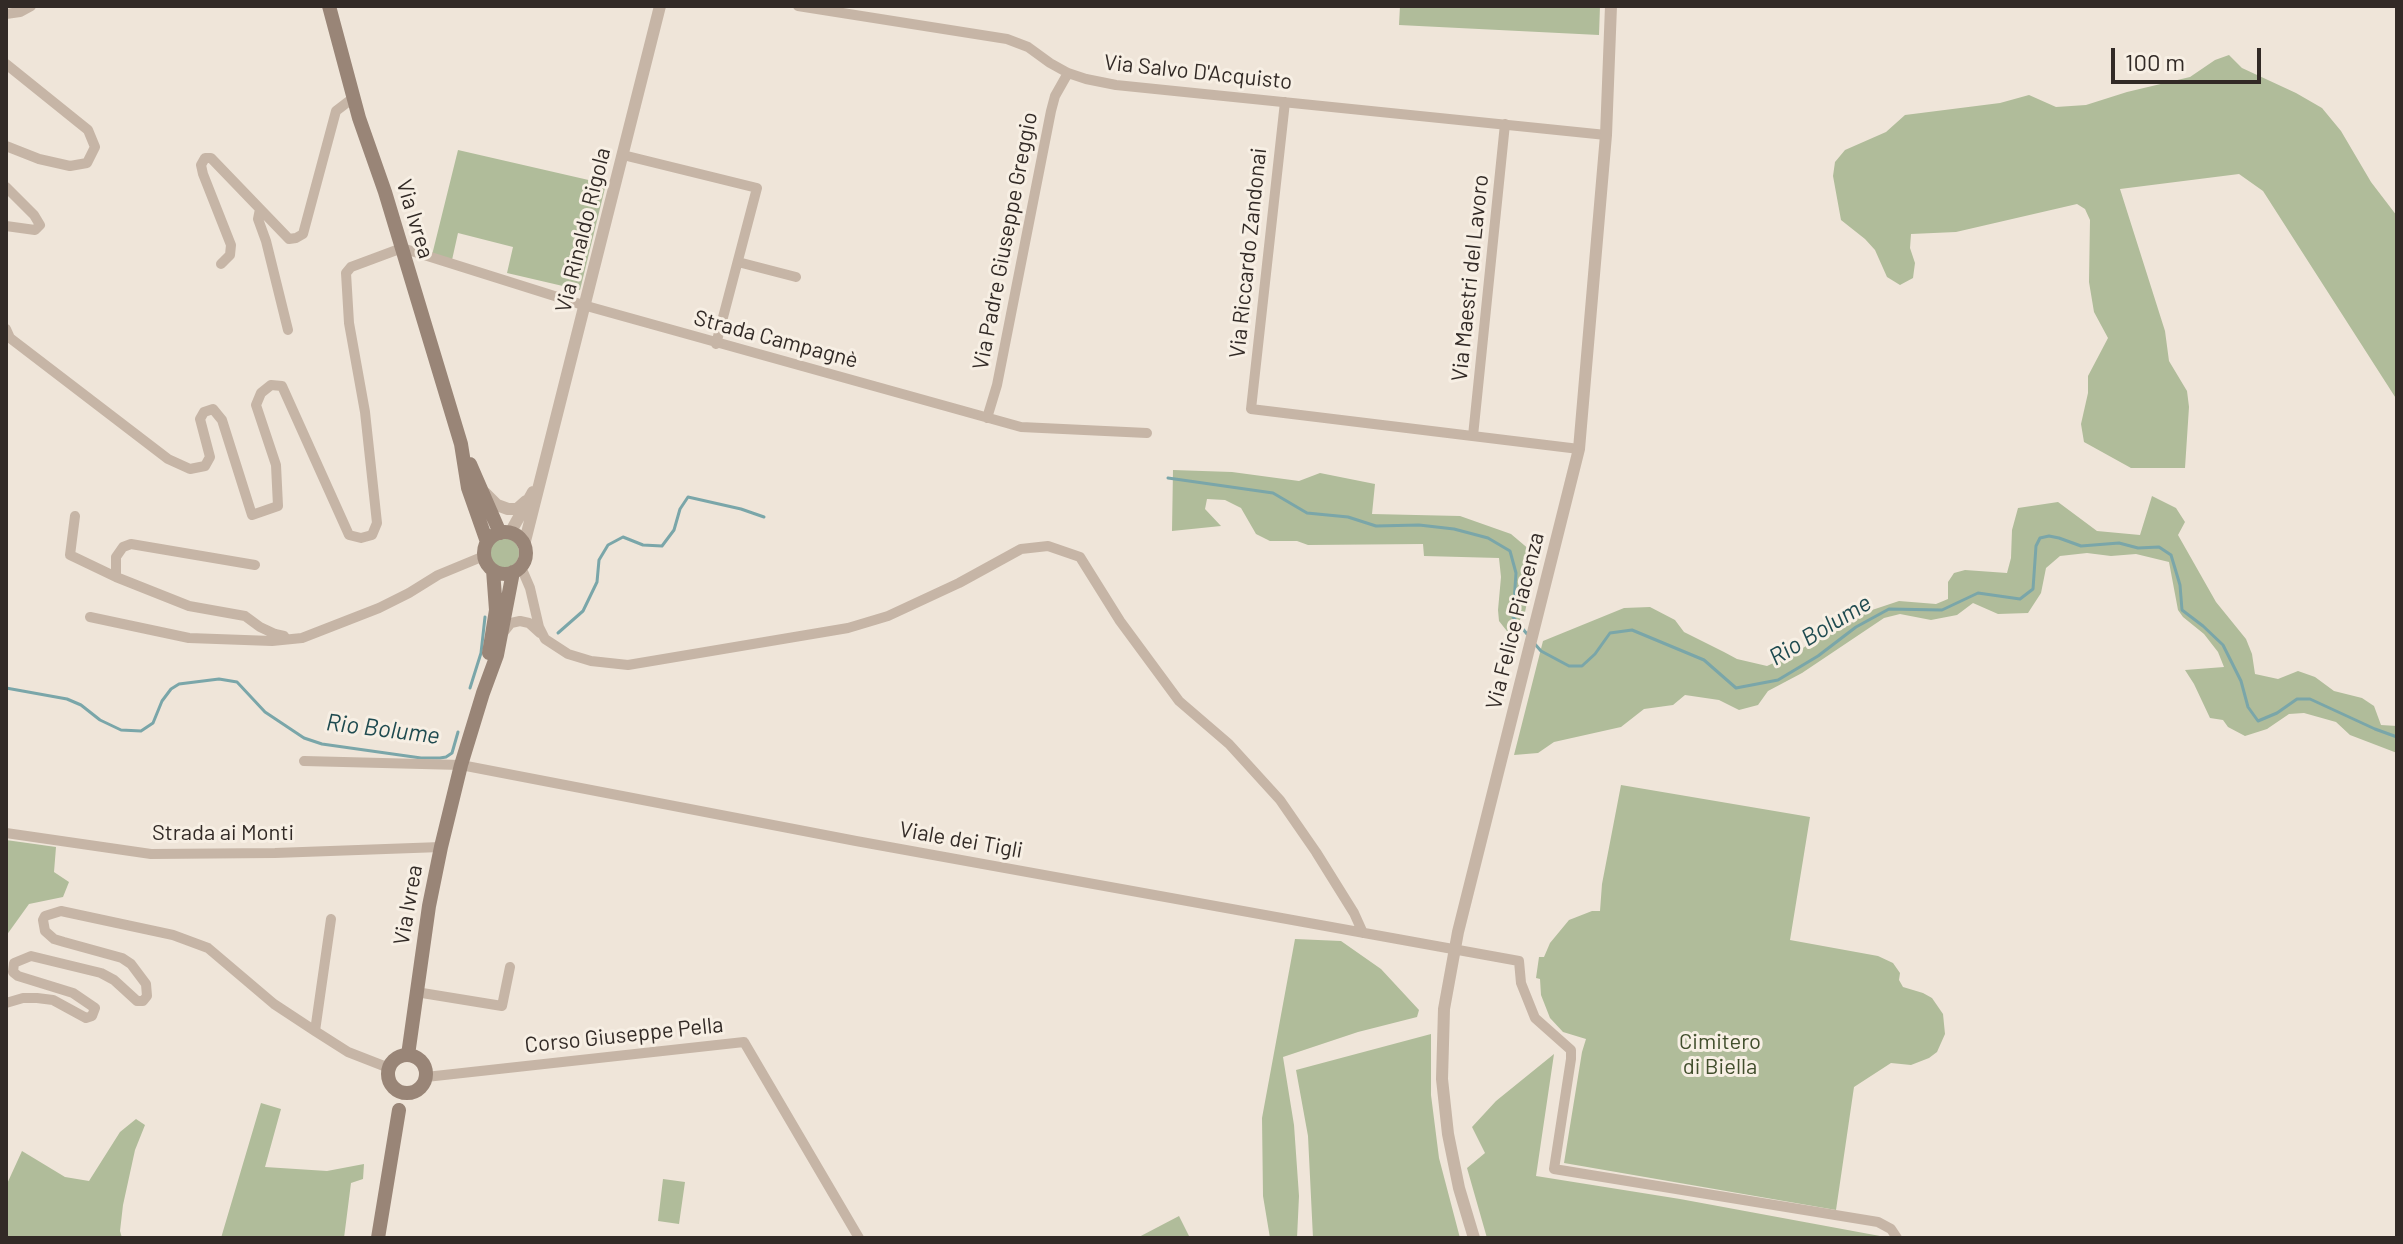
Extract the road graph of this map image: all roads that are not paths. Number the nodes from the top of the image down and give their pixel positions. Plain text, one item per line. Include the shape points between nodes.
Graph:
1 (31, 6) edge
2 (329, 6) edge
3 (660, 6) edge
4 (798, 6) edge
5 (1611, 6) edge
6 (6, 14) edge
7 (6, 64) edge
8 (1068, 73) junction
9 (353, 98) junction
10 (1285, 102) junction
11 (1505, 124) junction
12 (1606, 135) junction
13 (6, 146) edge
14 (623, 155) junction
15 (6, 187) edge
16 (260, 209) junction
17 (6, 226) edge
18 (402, 248) junction
19 (738, 262) junction
20 (221, 264) dead end
21 (796, 277) dead end
22 (583, 305) junction
23 (6, 329) edge
24 (288, 330) dead end
25 (716, 344) junction
26 (987, 418) junction
27 (1147, 433) dead end
28 (1473, 436) junction
29 (461, 444) junction
30 (1579, 449) junction
31 (546, 464) junction
32 (484, 493) junction
33 (532, 496) junction
34 (75, 516) dead end
35 (505, 533) junction
36 (524, 545) junction
37 (486, 549) junction
38 (255, 565) dead end
39 (493, 570) junction
40 (517, 570) junction
41 (116, 577) junction
42 (90, 617) dead end
43 (503, 633) junction
44 (544, 636) junction
45 (302, 638) junction
46 (483, 693) junction
47 (304, 761) dead end
48 (461, 765) junction
49 (6, 833) edge
50 (441, 847) junction
51 (331, 919) dead end
52 (1363, 933) junction
53 (1455, 949) junction
54 (510, 967) dead end
55 (416, 992) junction
56 (6, 1003) edge
57 (315, 1031) junction
58 (408, 1055) junction
59 (389, 1068) junction
60 (426, 1077) junction
61 (400, 1102) junction
62 (378, 1238) edge
63 (859, 1238) edge
64 (1474, 1238) edge
65 (1897, 1238) edge

1 - 6 street
2 - 9 main road, Via Ivrea
3 - 14 street, Via Rinaldo Rigola
4 - 8 street, Via Salvo D'Acquisto via 1007,39
5 - 12 street, Via Felice Piacenza
7 - 13 street via 88,130 95,147 87,163 70,166
8 - 10 street, Via Salvo D'Acquisto via 1116,85
8 - 26 street, Via Padre Giuseppe Greggio via 1051,111
9 - 16 street via 336,111 303,234 289,239
9 - 18 main road, Via Ivrea
10 - 11 street, Via Salvo D'Acquisto
10 - 28 street, Via Riccardo Zandonai via 1251,409
11 - 12 street, Via Salvo D'Acquisto
11 - 28 street, Via Maestri del Lavoro
12 - 30 street, Via Felice Piacenza
14 - 19 street via 757,188
14 - 22 street, Via Rinaldo Rigola
15 - 17 street via 40,225 35,230
16 - 20 street via 211,158 205,158 203,174 231,245
16 - 24 street via 258,219
18 - 22 street, Strada Campagnè
18 - 23 street via 346,273 377,523 372,535 361,538 349,535 282,386 271,385 256,405 276,465 278,506 252,515 222,420 213,409 200,419 210,457 205,466 190,469 156,450 10,338
18 - 29 main road, Via Ivrea
19 - 21 street
19 - 25 street
22 - 25 street, Strada Campagnè
22 - 31 street, Via Rinaldo Rigola
25 - 26 street, Strada Campagnè
26 - 27 street, Strada Campagnè via 1021,427
28 - 30 street
29 - 32 main road, Via Ivrea
29 - 37 main road, Via Ivrea
30 - 53 street, Via Felice Piacenza
31 - 33 street, Via Rinaldo Rigola
31 - 36 street, Via Rinaldo Rigola
32 - 33 street via 508,509 517,509
32 - 35 main road, Via Ivrea
33 - 35 street, Via Rinaldo Rigola
34 - 41 street via 70,555
35 - 36 main road
35 - 37 main road
36 - 40 main road via 525,557
37 - 39 main road
37 - 45 street via 379,608
38 - 41 street via 131,544 116,557
39 - 40 main road
39 - 46 main road, Via Ivrea via 496,610
40 - 43 main road, Via Ivrea
40 - 44 street via 530,588
41 - 45 street via 189,606 245,616 275,634
42 - 45 street via 189,638
43 - 44 street via 520,621
43 - 46 main road, Via Ivrea
44 - 52 street via 568,654 628,665 862,624 959,583 1021,549 1048,546 1080,557 1179,701 1229,744 1280,800
46 - 48 main road, Via Ivrea
47 - 48 street
48 - 50 main road, Via Ivrea
48 - 52 street, Viale dei Tigli
49 - 50 street, Strada ai Monti via 151,854
50 - 55 main road, Via Ivrea
51 - 57 street
52 - 53 street, Viale dei Tigli
53 - 64 street, Via Felice Piacenza via 1444,1009 1442,1079 1459,1188
53 - 65 street, Viale dei Tigli via 1519,961 1521,983 1535,1018 1571,1050 1554,1169 1878,1222
54 - 55 street via 502,1006
55 - 58 main road, Via Ivrea
56 - 57 street via 53,1000 86,1018 92,1016 95,1008 84,1000 13,972 14,963 31,956 101,973 137,1001 147,996 146,984 122,958 54,939 45,931 45,916 61,911 173,935 208,948
57 - 59 street via 348,1052
58 - 59 main road via 396,1058
58 - 60 main road via 420,1060
59 - 61 main road
60 - 61 main road
60 - 63 street, Corso Giuseppe Pella via 744,1042
61 - 62 main road

